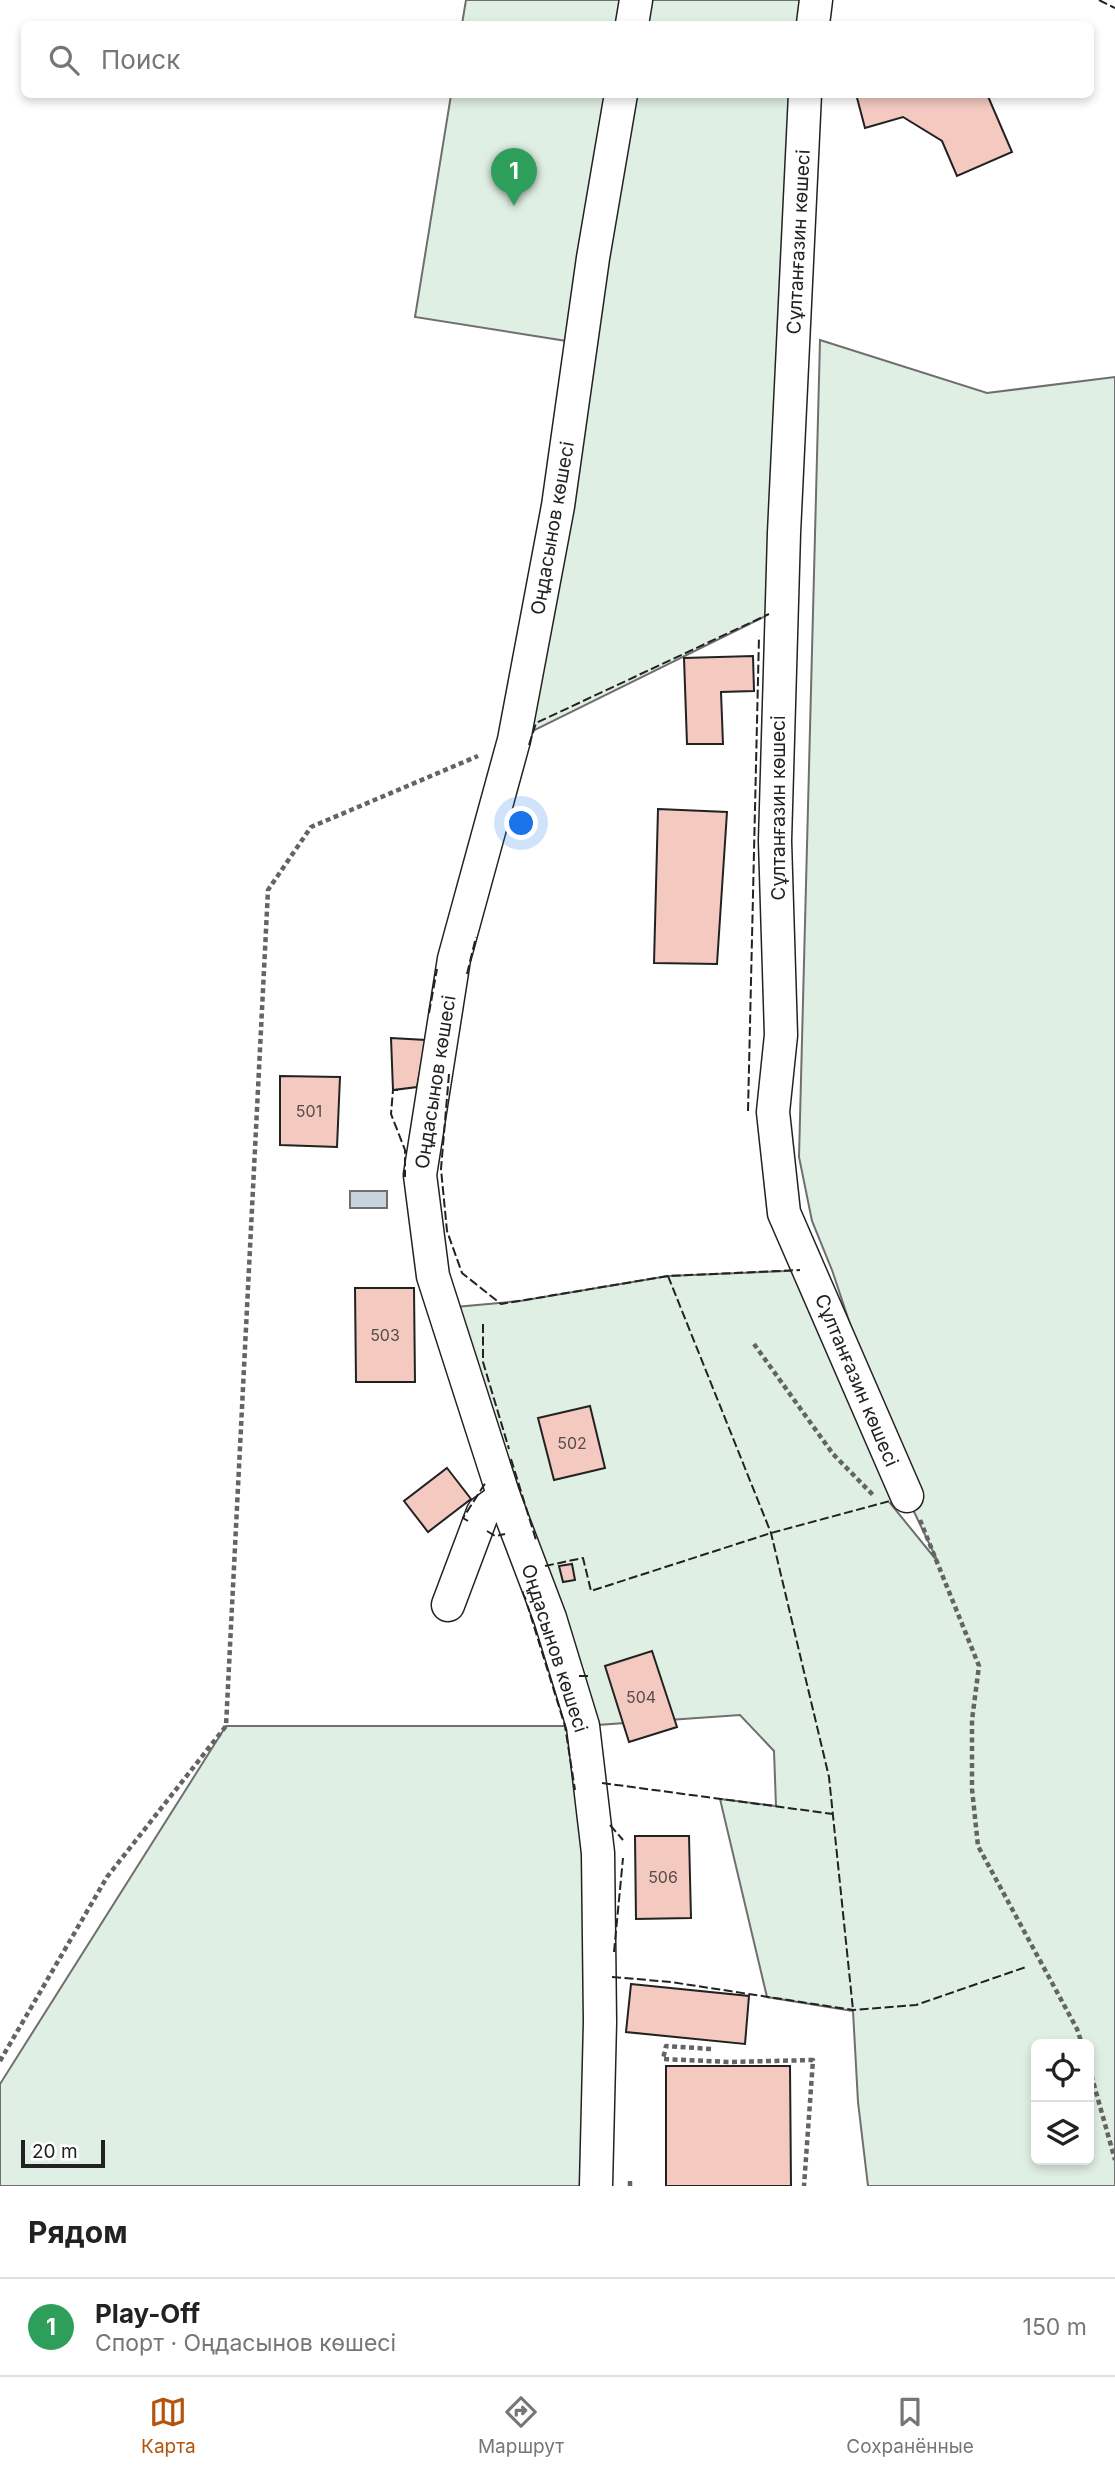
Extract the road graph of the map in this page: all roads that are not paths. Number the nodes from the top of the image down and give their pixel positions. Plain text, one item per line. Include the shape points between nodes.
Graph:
1 (636, 0) edge
2 (816, 0) edge
3 (632, 21) edge
4 (813, 21) edge
5 (620, 98) edge
6 (805, 98) edge
7 (907, 1496) road end
8 (504, 1497) junction
9 (448, 1605) dead end
10 (596, 2186) edge

1 - 3 street
2 - 4 street
5 - 8 street, Оңдасынов көшесі via 558,506 514,740 454,958 420,1175 433,1276
6 - 7 street, Сұлтанғазин көшесі via 784,533 775,841 781,1035 773,1112 784,1213
8 - 9 street via 483,1512
8 - 10 street, Оңдасынов көшесі via 550,1618 583,1726 598,1853

